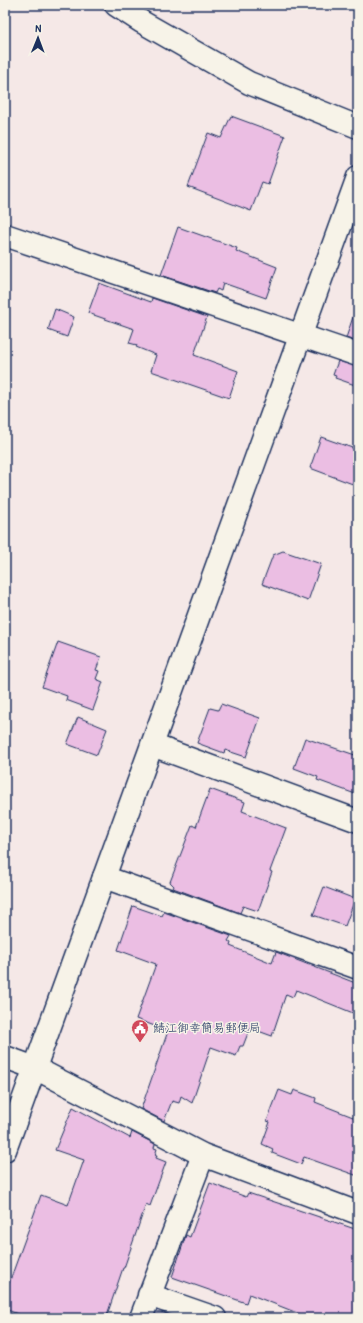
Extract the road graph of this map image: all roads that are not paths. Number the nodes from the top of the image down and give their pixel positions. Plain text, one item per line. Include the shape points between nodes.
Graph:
1 (116, 5) edge
2 (358, 127) edge
3 (358, 177) edge
4 (5, 235) edge
5 (302, 335) junction
6 (358, 355) edge
7 (152, 745) junction
8 (358, 821) edge
9 (104, 877) junction
10 (358, 968) edge
11 (5, 1058) edge
12 (35, 1068) junction
13 (5, 1150) edge
14 (203, 1155) junction
15 (358, 1213) edge
16 (149, 1295) junction
17 (141, 1318) edge
18 (215, 1318) edge

1 - 2 street via 249,83
3 - 5 street
4 - 5 street
5 - 6 street
5 - 7 street
7 - 8 street
7 - 9 street
9 - 10 street
9 - 12 street
11 - 12 street
12 - 13 street
12 - 14 street
14 - 15 street
14 - 16 street
16 - 17 street
16 - 18 street

